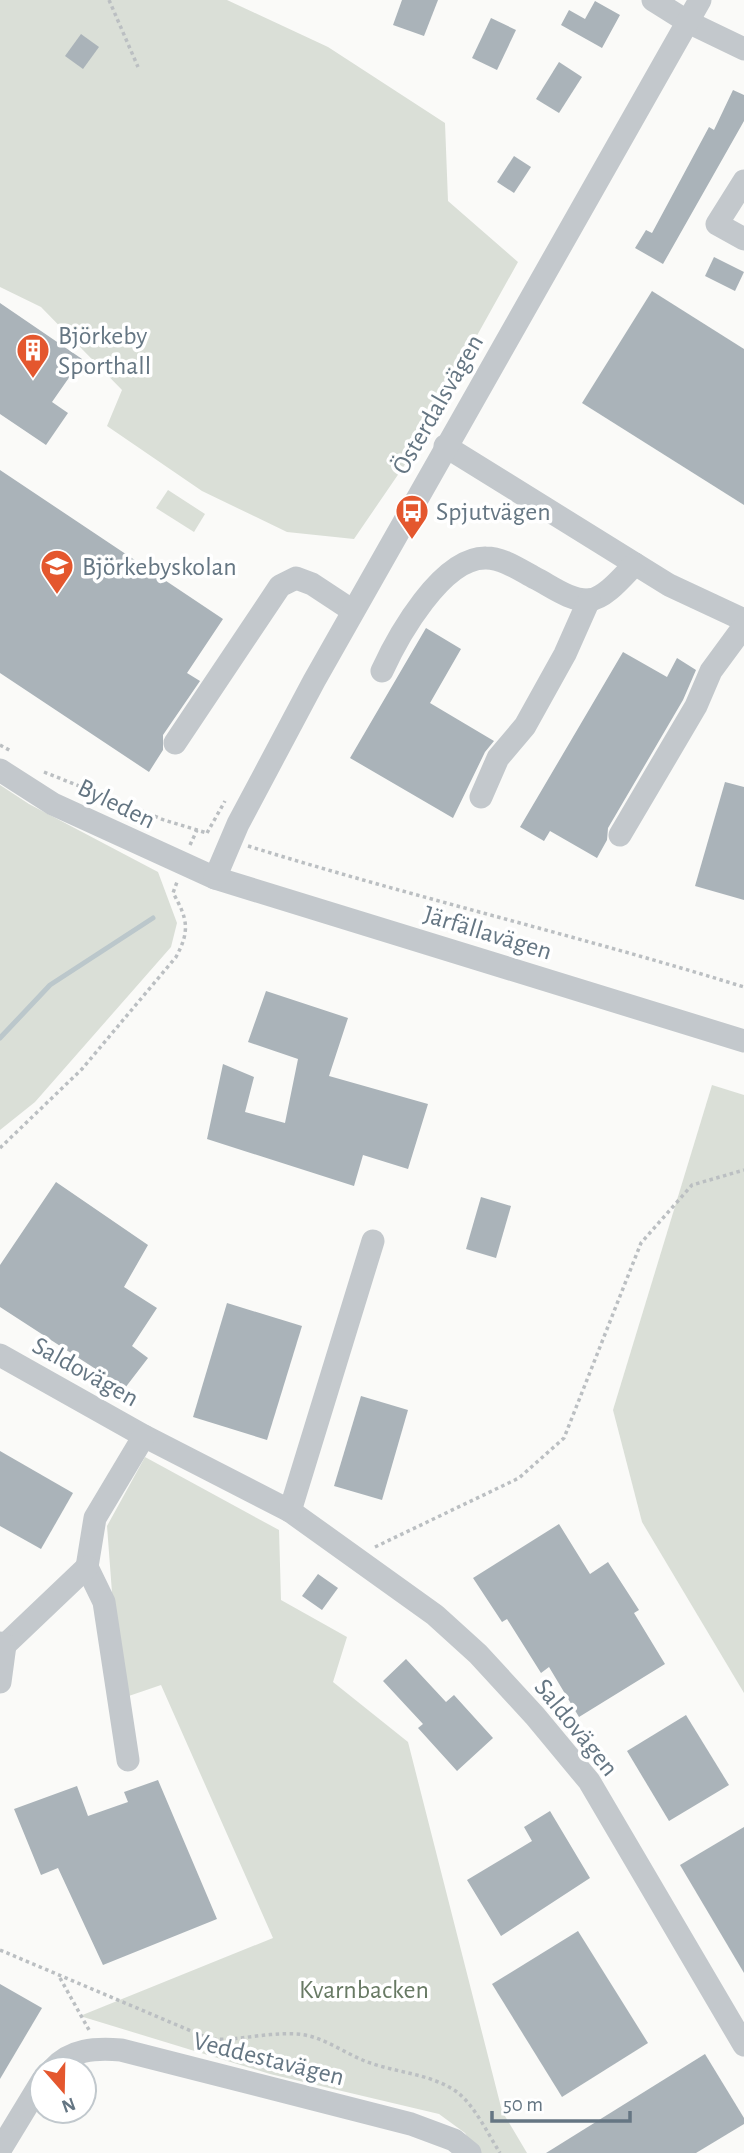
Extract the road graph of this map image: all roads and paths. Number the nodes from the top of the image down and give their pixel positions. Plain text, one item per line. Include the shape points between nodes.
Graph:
1 (109, 0) edge
2 (653, 0) edge
3 (700, 0) edge
4 (688, 22) junction
5 (744, 49) edge
6 (138, 67) dead end
7 (744, 181) edge
8 (744, 239) edge
9 (445, 446) junction
10 (635, 564) junction
11 (589, 600) junction
12 (353, 611) junction
13 (744, 620) edge
14 (744, 626) edge
15 (382, 671) dead end
16 (175, 743) dead end
17 (0, 744) edge
18 (21, 757) dead end
19 (0, 770) edge
20 (41, 770) dead end
21 (481, 797) dead end
22 (197, 830) junction
23 (620, 835) dead end
24 (231, 841) junction
25 (182, 865) junction
26 (215, 878) junction
27 (744, 987) edge
28 (744, 1041) edge
29 (0, 1148) edge
30 (744, 1170) edge
31 (373, 1241) dead end
32 (0, 1355) edge
33 (144, 1436) junction
34 (290, 1511) junction
35 (357, 1556) junction
36 (87, 1567) junction
37 (2, 1644) edge
38 (0, 1682) edge
39 (128, 1760) dead end
40 (0, 1950) edge
41 (58, 1977) junction
42 (744, 2045) edge
43 (100, 2048) junction
44 (72, 2055) edge
45 (28, 2104) edge
46 (0, 2150) edge
47 (470, 2153) edge
48 (500, 2153) edge

1 - 6 path
2 - 4 street
3 - 4 street, Österdalsvägen
4 - 5 street
4 - 9 street, Österdalsvägen
7 - 8 street via 717,224
9 - 10 street
9 - 12 street, Österdalsvägen
10 - 11 street via 601,596
10 - 13 street
11 - 15 street via 560,593 505,561 485,558 459,564 408,625
11 - 21 street via 565,654 525,726 498,758
12 - 16 street via 296,578 280,586
12 - 24 street, Österdalsvägen
14 - 23 street via 711,671 696,706
17 - 18 path
19 - 25 street, Byleden via 53,804
20 - 22 path
22 - 24 path
22 - 25 path
24 - 26 street, Österdalsvägen
24 - 27 path
25 - 26 street, Byleden
25 - 29 path via 173,893 182,908 187,936 176,957 82,1069
26 - 28 street, Järfällavägen
30 - 35 path via 692,1185 641,1243 564,1438 519,1478
31 - 34 street
32 - 33 street, Saldovägen
33 - 34 street, Saldovägen
33 - 36 street, Saldovägen via 95,1518
34 - 35 street, Saldovägen
35 - 42 street, Saldovägen via 478,1654 589,1782
36 - 37 street
36 - 39 street via 104,1602
37 - 38 street
40 - 41 path
41 - 43 path
41 - 48 path via 210,2039 300,2034 366,2062 443,2085 472,2109
43 - 44 street, Veddestavägen
43 - 47 street, Veddestavägen via 411,2123 454,2140
45 - 46 street

